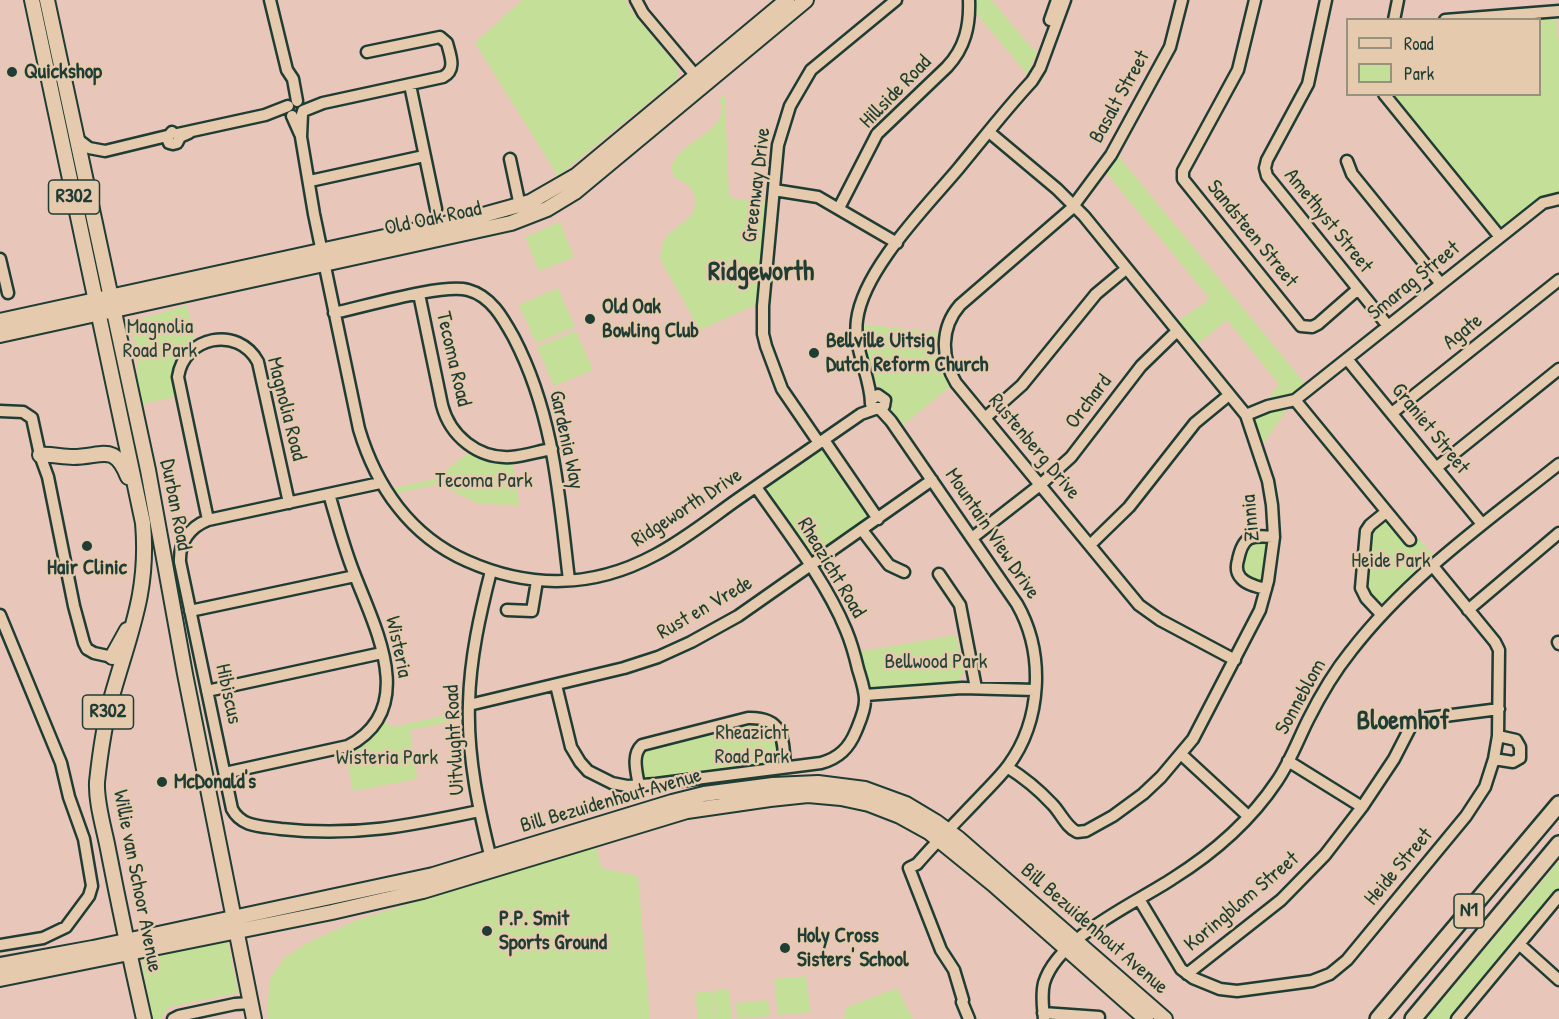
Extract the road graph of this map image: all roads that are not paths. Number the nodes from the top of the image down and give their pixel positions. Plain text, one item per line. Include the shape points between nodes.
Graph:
1 (32, 0) edge
2 (47, 0) edge
3 (270, 0) edge
4 (636, 0) edge
5 (642, 0) edge
6 (787, 0) edge
7 (806, 0) edge
8 (896, 0) edge
9 (969, 0) edge
10 (1057, 0) edge
11 (1065, 0) edge
12 (1182, 0) edge
13 (1255, 0) edge
14 (1326, 0) edge
15 (1398, 0) edge
16 (1559, 11) edge
17 (1394, 18) edge
18 (1470, 18) edge
19 (367, 52) dead end
20 (703, 79) junction
21 (410, 85) junction
22 (1023, 91) junction
23 (1386, 96) edge
24 (295, 109) junction
25 (989, 132) junction
26 (76, 137) junction
27 (424, 156) junction
28 (510, 159) dead end
29 (1347, 161) dead end
30 (310, 181) junction
31 (774, 190) junction
32 (1559, 199) edge
33 (1073, 205) junction
34 (520, 206) junction
35 (839, 208) junction
36 (436, 209) dead end
37 (1500, 237) junction
38 (897, 243) junction
39 (323, 258) junction
40 (0, 259) edge
41 (1126, 269) junction
42 (1559, 280) edge
43 (1441, 284) junction
44 (1358, 289) junction
45 (8, 294) dead end
46 (419, 294) junction
47 (112, 304) junction
48 (96, 307) junction
49 (334, 313) junction
50 (0, 321) edge
51 (1388, 326) junction
52 (1177, 331) junction
53 (0, 335) edge
54 (1347, 359) junction
55 (1559, 369) edge
56 (1229, 395) junction
57 (1295, 400) junction
58 (877, 403) junction
59 (0, 411) edge
60 (1392, 413) junction
61 (1246, 415) junction
62 (985, 418) junction
63 (821, 441) junction
64 (552, 448) junction
65 (40, 455) junction
66 (1559, 464) edge
67 (1436, 468) junction
68 (932, 480) junction
69 (380, 483) junction
70 (1040, 485) junction
71 (756, 487) junction
72 (329, 494) junction
73 (289, 503) junction
74 (139, 504) junction
75 (1386, 512) junction
76 (878, 519) junction
77 (208, 520) junction
78 (1482, 524) junction
79 (861, 530) junction
80 (1274, 537) junction
81 (972, 538) junction
82 (1557, 538) edge
83 (1410, 540) dead end
84 (1090, 545) junction
85 (810, 565) junction
86 (1432, 565) junction
87 (491, 571) junction
88 (904, 572) dead end
89 (939, 574) dead end
90 (355, 576) junction
91 (568, 580) junction
92 (537, 581) junction
93 (1266, 589) junction
94 (141, 600) junction
95 (507, 610) dead end
96 (1468, 610) junction
97 (190, 611) junction
98 (1381, 614) junction
99 (0, 615) edge
100 (382, 653) junction
101 (112, 657) joint
102 (1234, 660) junction
103 (556, 685) junction
104 (976, 688) junction
105 (1035, 690) junction
106 (207, 691) junction
107 (865, 695) junction
108 (469, 705) junction
109 (1499, 709) junction
110 (1498, 736) junction
111 (1182, 754) junction
112 (1494, 759) junction
113 (1288, 761) junction
114 (785, 767) junction
115 (1007, 767) junction
116 (225, 774) junction
117 (639, 786) junction
118 (1559, 804) edge
119 (1362, 807) junction
120 (479, 811) junction
121 (1248, 816) junction
122 (944, 835) junction
123 (1559, 844) edge
124 (493, 864) junction
125 (1559, 896) edge
126 (1138, 899) junction
127 (235, 924) junction
128 (1519, 944) junction
129 (0, 945) edge
130 (1070, 945) junction
131 (128, 946) junction
132 (0, 965) edge
133 (1186, 974) junction
134 (0, 979) edge
135 (1559, 980) edge
136 (251, 1003) junction
137 (1044, 1016) edge
138 (1099, 1017) dead end
139 (144, 1019) edge
140 (173, 1019) edge
141 (254, 1019) edge
142 (969, 1019) edge
143 (1146, 1019) edge
144 (1165, 1019) edge
145 (1378, 1019) edge
146 (1413, 1019) edge
147 (1457, 1019) edge

1 - 48 main road, Durban Road / R302
2 - 26 main road, Durban Road / R302
3 - 24 street, Ridgeworth Drive via 287,70 293,79
4 - 20 street via 643,13
5 - 20 street
6 - 20 main road, Old Oak Road
7 - 20 main road, Old Oak Road
8 - 31 street, Greenway Drive via 811,70 799,87 780,131
9 - 35 street, Hillside Road via 968,27 957,56 877,134
10 - 22 street, Mountain View Drive
11 - 22 street, Mountain View Drive via 1040,68
12 - 33 street, Basalt Street via 1170,47 1111,155
13 - 44 street, Sandsteen Street via 1238,70 1183,171 1184,179 1301,326 1312,327
14 - 44 street, Amethyst Street via 1308,84 1267,160 1265,171
15 - 17 street
16 - 18 street
19 - 21 street via 442,38 452,65 449,74
20 - 34 main road, Old Oak Road via 577,175
20 - 39 main road, Old Oak Road via 575,192 547,209 511,223
21 - 24 street
21 - 27 street
22 - 25 street, Mountain View Drive
23 - 37 street
24 - 26 street via 105,151 89,148
24 - 30 street, Ridgeworth Drive
25 - 33 street, Zinnia
25 - 38 street, Mountain View Drive
26 - 47 main road, Durban Road / R302
27 - 30 street
27 - 36 street
28 - 34 street
29 - 43 street via 1352,174
30 - 39 street, Ridgeworth Drive
31 - 35 street via 811,195
31 - 63 street, Greenway Drive via 763,334 782,389
32 - 37 street, Smarag Street via 1544,203
33 - 41 street, Zinnia
33 - 62 street, Rustenberg Drive via 960,305 949,324 944,347 949,369
34 - 39 main road, Old Oak Road
35 - 38 street
37 - 43 street, Smarag Street
38 - 58 street, Mountain View Drive via 869,285 859,309 857,340
39 - 47 main road, Old Oak Road
39 - 49 street, Ridgeworth Drive
40 - 45 street
41 - 52 street, Zinnia
41 - 62 street via 1096,294 1022,385
42 - 60 street, Agate
43 - 51 street, Smarag Street
44 - 51 street, Amethyst Street
46 - 49 street, Gardenia Way
46 - 64 street, Gardenia Way via 460,288 480,295 495,308 530,372
46 - 64 street, Tecoma Road via 442,405 455,433 473,448 495,456 511,457
47 - 48 main road, Old Oak Road
47 - 127 main road, Durban Road / R302 via 148,470
48 - 50 main road, Old Oak Road
48 - 53 main road, Old Oak Road
48 - 74 main road, Durban Road / R302
49 - 69 street, Ridgeworth Drive via 359,429
51 - 54 street, Smarag Street
52 - 56 street, Zinnia
52 - 70 street, Orchard via 1141,366 1071,457
54 - 57 street, Smarag Street
54 - 60 street, Graniet Street
55 - 67 street
56 - 61 street, Zinnia
56 - 84 street via 1195,423 1129,507
57 - 61 street
57 - 75 street
58 - 63 street, Ridgeworth Drive
58 - 68 street, Mountain View Drive
59 - 65 street via 30,416
60 - 67 street, Graniet Street
61 - 80 street, Zinnia via 1268,481
62 - 70 street, Rustenberg Drive
63 - 71 street, Ridgeworth Drive
63 - 76 street, Greenway Drive
64 - 91 street, Gardenia Way
65 - 74 main road via 112,455 123,465
65 - 101 street via 84,643 94,653
66 - 78 street, Sonneblom
67 - 78 street, Graniet Street
68 - 76 street, Rust en Vrede
68 - 81 street, Mountain View Drive
69 - 72 street, Hibiscus
69 - 87 street, Ridgeworth Drive via 425,536 453,555
70 - 81 street, Orchard
70 - 84 street, Rustenberg Drive
71 - 85 street, Rheazicht Road
71 - 91 street, Ridgeworth Drive via 645,560 610,573
72 - 73 street, Hibiscus
72 - 90 street, Wisteria
73 - 77 street, Hibiscus
73 - 77 street, Magnolia Road via 258,362 241,343 210,340 188,353 178,377
74 - 94 main road, Willie van Schoor Avenue / R302 via 145,559
75 - 83 street
75 - 98 street via 1366,531 1361,580 1364,595
76 - 79 street, Rust en Vrede
77 - 97 street, Hibiscus via 188,534 180,550
78 - 86 street, Sonneblom
79 - 85 street, Rust en Vrede
79 - 88 street via 888,565
80 - 93 street, Zinnia
80 - 93 street via 1246,540 1236,567 1245,582
81 - 105 street, Mountain View Drive via 1028,626 1035,662
82 - 96 street
84 - 102 street, Rustenberg Drive via 1144,610
85 - 103 street, Rust en Vrede via 738,616 691,642 641,663
85 - 107 street, Rheazicht Road via 846,630
86 - 96 street, Heide Street
86 - 98 street, Sonneblom
87 - 92 street, Ridgeworth Drive
87 - 108 street, Uitvlught Road via 479,616
89 - 104 street via 960,605
90 - 97 street
90 - 100 street, Wisteria
91 - 92 street, Ridgeworth Drive
92 - 95 street via 532,611
93 - 102 street, Zinnia via 1260,610
94 - 101 main road
94 - 131 main road, Willie van Schoor Avenue / R302 via 105,725 97,784
96 - 109 street, Heide Street via 1499,650
97 - 106 street, Hibiscus
98 - 113 street, Sonneblom via 1320,697
99 - 129 street via 59,757 92,880 89,896 66,927 33,941
100 - 106 street
100 - 116 street, Wisteria via 386,697 377,721 361,738 340,748
102 - 111 street, Zinnia via 1200,728
103 - 108 street, Rust en Vrede
103 - 117 street, Rheazicht Road via 571,747 580,762 588,771 612,783
104 - 105 street
104 - 107 street
105 - 115 street, Mountain View Drive via 1026,732
106 - 116 street, Hibiscus
107 - 114 street, Rheazicht Road via 854,736 845,750 826,761
108 - 120 street, Uitvlught Road
109 - 110 street, Heide Street
109 - 119 street, Koringblom Street via 1416,721
110 - 112 street, Heide Street
110 - 112 street via 1516,740 1520,758 1513,762
111 - 115 street, Zinnia via 1143,794 1113,816 1081,832 1072,830 1048,800
111 - 121 street
112 - 133 street, Heide Street via 1485,787 1466,816 1347,960 1330,974 1312,981 1237,990 1220,989
113 - 119 street
113 - 121 street, Sonneblom
114 - 117 street, Rheazicht Road
114 - 117 street via 777,727 763,718 748,718 642,745 636,755
115 - 122 street, Mountain View Drive
116 - 120 street, Hibiscus via 234,813 244,823 253,825 349,833
118 - 145 highway, N1
119 - 133 street, Koringblom Street via 1325,855 1281,900
120 - 124 street, Uitvlught Road
121 - 126 street, Sonneblom via 1204,857
122 - 124 main road, Bill Bezuidenhout Avenue via 906,804 865,789 789,784 687,798
122 - 130 main road, Bill Bezuidenhout Avenue
122 - 142 street, Mountain View Drive via 909,868 941,950 953,966
123 - 146 highway, N1
124 - 127 main road, Bill Bezuidenhout Avenue
125 - 128 street
126 - 130 street, Sonneblom
126 - 133 street
127 - 131 main road, Bill Bezuidenhout Avenue
127 - 136 main road, Durban Road / R302
128 - 135 street
128 - 147 street
130 - 137 street via 1045,981
130 - 143 main road, Bill Bezuidenhout Avenue
130 - 144 main road, Bill Bezuidenhout Avenue
131 - 132 main road, Bill Bezuidenhout Avenue
131 - 134 main road, Bill Bezuidenhout Avenue
131 - 139 main road, Willie van Schoor Avenue / R302
136 - 140 street
136 - 141 main road, Durban Road / R302
137 - 138 street

